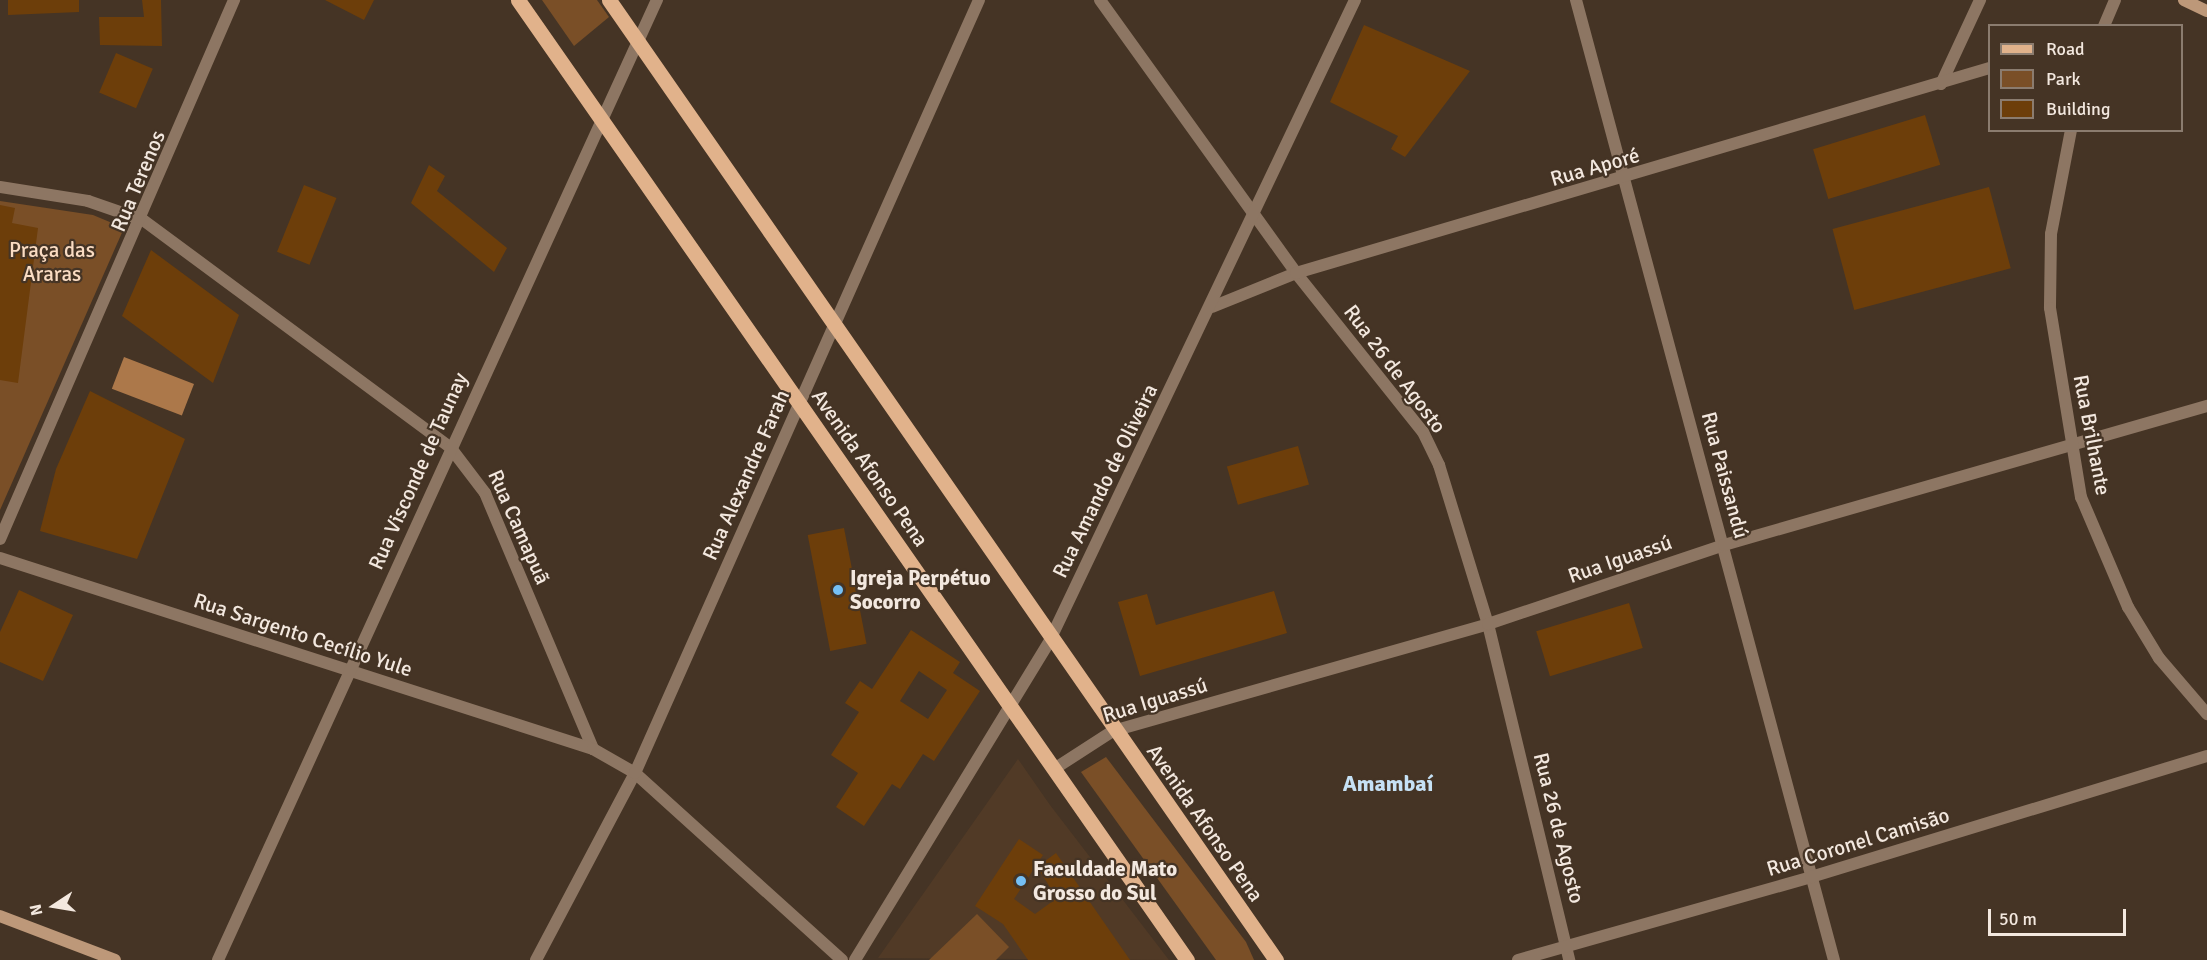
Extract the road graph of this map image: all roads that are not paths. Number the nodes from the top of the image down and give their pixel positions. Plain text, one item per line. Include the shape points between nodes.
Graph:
1 (234, 0) edge
2 (518, 0) edge
3 (609, 0) edge
4 (657, 0) edge
5 (979, 0) edge
6 (1100, 0) edge
7 (1355, 0) edge
8 (1576, 0) edge
9 (1980, 0) edge
10 (2115, 0) edge
11 (2184, 0) edge
12 (2207, 11) edge
13 (2105, 24) edge
14 (637, 40) junction
15 (1988, 68) edge
16 (1941, 84) junction
17 (601, 117) junction
18 (2071, 132) edge
19 (1624, 179) junction
20 (0, 187) edge
21 (1254, 214) junction
22 (144, 220) junction
23 (1296, 273) junction
24 (1212, 306) junction
25 (834, 328) junction
26 (799, 402) junction
27 (2207, 406) edge
28 (2071, 446) junction
29 (450, 447) junction
30 (0, 539) edge
31 (1724, 545) junction
32 (0, 558) edge
33 (1488, 624) junction
34 (1050, 640) junction
35 (351, 671) junction
36 (1011, 706) junction
37 (2207, 714) edge
38 (1113, 731) junction
39 (593, 749) junction
40 (2207, 756) edge
41 (1054, 769) junction
42 (635, 773) junction
43 (1811, 878) junction
44 (0, 916) edge
45 (1568, 947) junction
46 (114, 960) edge
47 (218, 960) edge
48 (536, 960) edge
49 (842, 960) edge
50 (855, 960) edge
51 (1187, 960) edge
52 (1276, 960) edge
53 (1518, 960) edge
54 (1569, 960) edge
55 (1834, 960) edge

1 - 22 street, Rua Terenos
2 - 17 main road, Avenida Afonso Pena
3 - 14 main road, Avenida Afonso Pena
4 - 14 street, Rua Visconde de Taunay
5 - 25 street, Rua Alexandre Farah
6 - 21 street, Rua 26 de Agosto
7 - 21 street, Rua Amando de Oliveira
8 - 19 street, Rua Paissandú
9 - 16 street
10 - 13 street
11 - 12 main road
14 - 17 street, Rua Visconde de Taunay
14 - 25 main road, Avenida Afonso Pena
15 - 16 street, Rua Aporé
16 - 19 street, Rua Aporé
17 - 26 main road, Avenida Afonso Pena
17 - 29 street, Rua Visconde de Taunay
18 - 28 street, Rua Brilhante via 2051,234 2050,308
19 - 23 street, Rua Aporé
19 - 31 street, Rua Paissandú
20 - 22 street, Rua Camapuã via 88,201
21 - 23 street, Rua 26 de Agosto
21 - 24 street, Rua Amando de Oliveira
22 - 29 street, Rua Camapuã
22 - 30 street, Rua Terenos
23 - 24 street, Rua Aporé
23 - 33 street, Rua 26 de Agosto via 1423,432 1453,504
24 - 34 street, Rua Amando de Oliveira
25 - 26 street, Rua Alexandre Farah
25 - 34 main road, Avenida Afonso Pena
26 - 36 main road, Avenida Afonso Pena
26 - 42 street, Rua Alexandre Farah
27 - 28 street, Rua Iguassú
28 - 31 street, Rua Iguassú
28 - 37 street, Rua Brilhante via 2081,497 2128,607 2159,658
29 - 35 street, Rua Visconde de Taunay
29 - 39 street, Rua Camapuã via 485,493
31 - 33 street, Rua Iguassú
31 - 43 street, Rua Paissandú
32 - 35 street, Rua Sargento Cecílio Yule
33 - 38 street, Rua Iguassú
33 - 45 street, Rua 26 de Agosto
34 - 36 street, Rua Amando de Oliveira
34 - 38 main road, Avenida Afonso Pena
35 - 39 street, Rua Sargento Cecílio Yule
35 - 47 street, Rua Visconde de Taunay
36 - 41 main road, Avenida Afonso Pena
36 - 50 street, Rua Amando de Oliveira
38 - 41 street, Rua Iguassú
38 - 52 main road, Avenida Afonso Pena
39 - 42 street
40 - 43 street, Rua Coronel Camisão
41 - 51 main road, Avenida Afonso Pena
42 - 48 street, Rua Alexandre Farah
42 - 49 street
43 - 45 street, Rua Coronel Camisão
43 - 55 street, Rua Paissandú
44 - 46 main road
45 - 53 street, Rua Coronel Camisão
45 - 54 street, Rua 26 de Agosto

